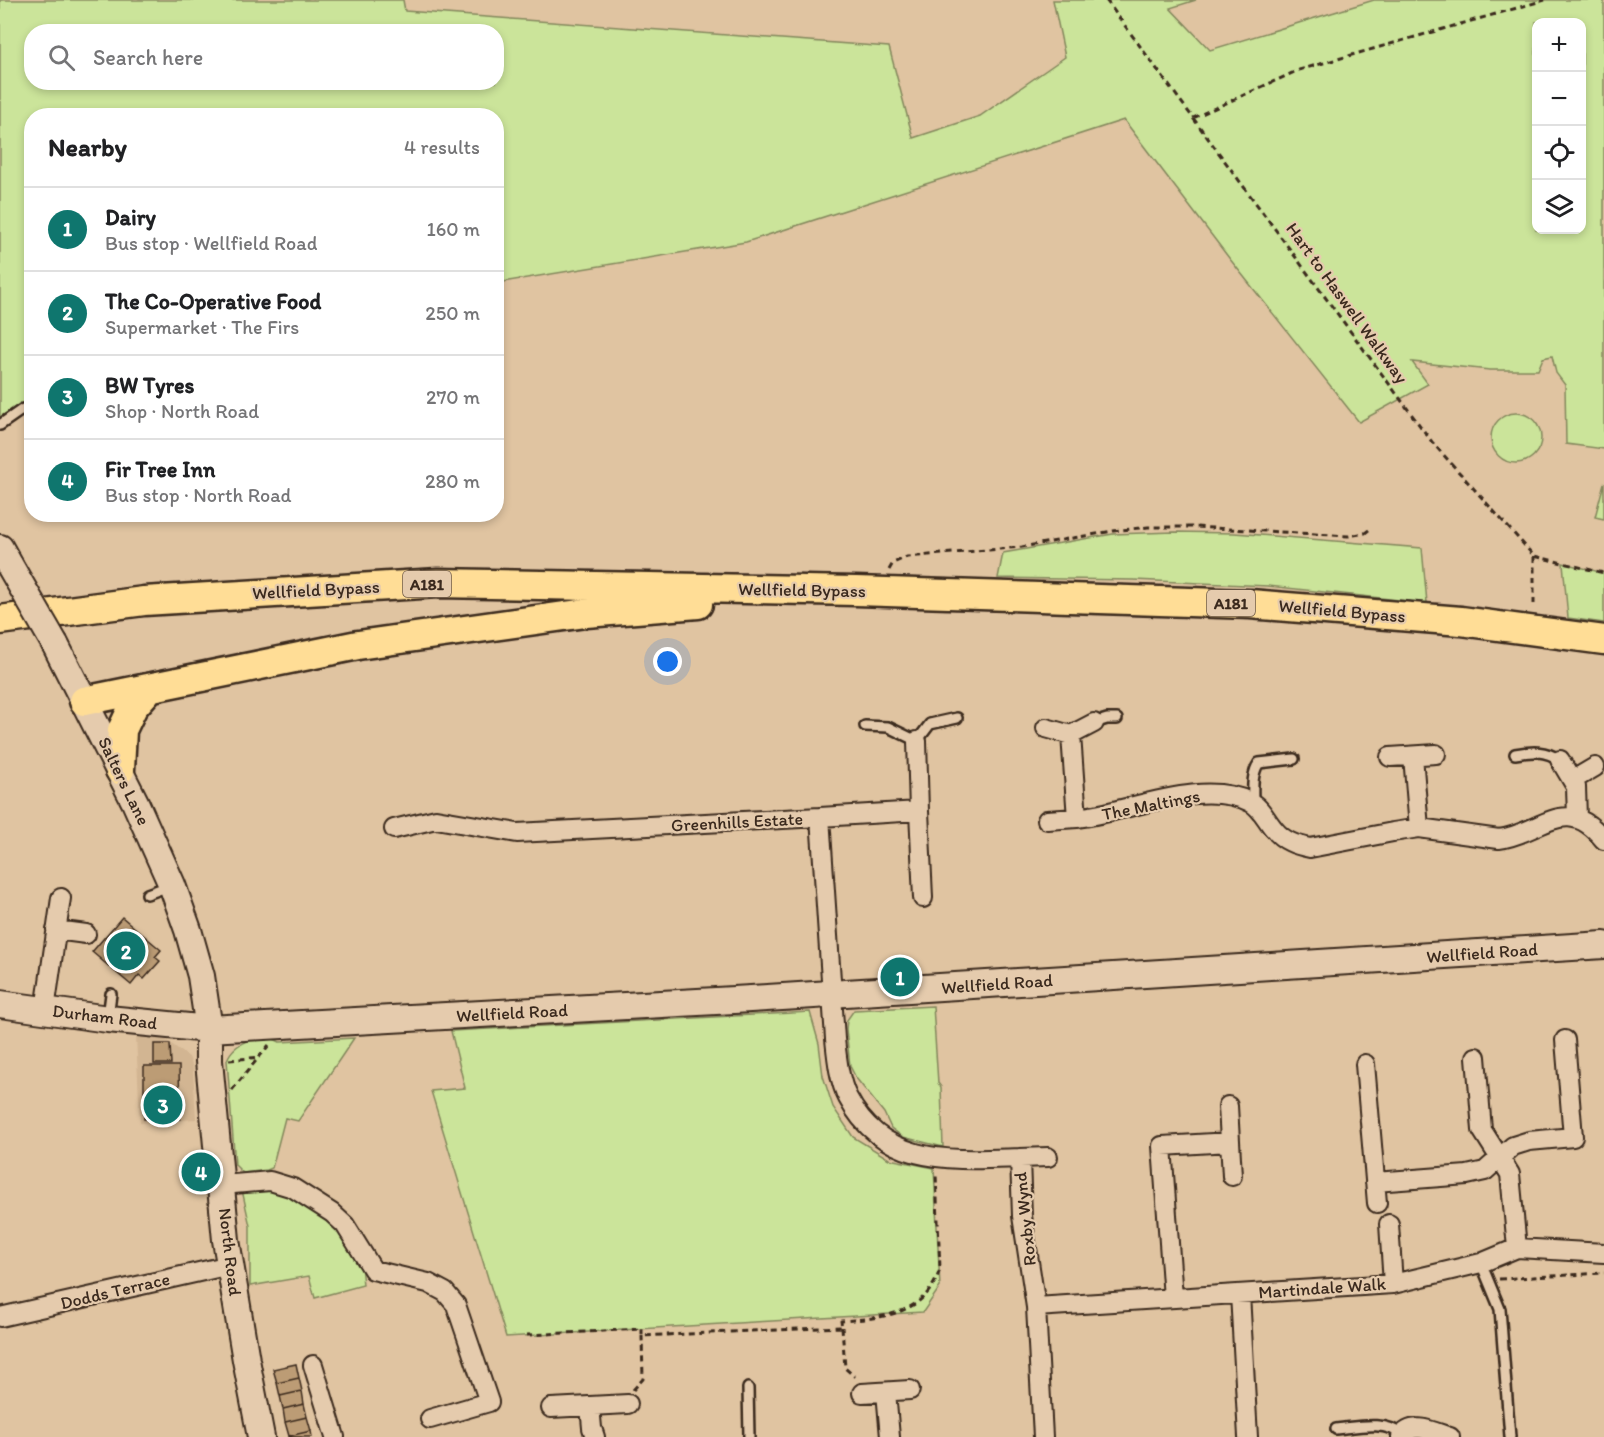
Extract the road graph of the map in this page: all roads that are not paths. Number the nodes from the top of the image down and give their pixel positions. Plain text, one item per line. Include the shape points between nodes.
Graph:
1 (23, 409) dead end
2 (0, 425) edge
3 (5, 557) edge
4 (870, 592) junction
5 (0, 620) edge
6 (1604, 640) edge
7 (149, 689) junction
8 (84, 701) junction
9 (957, 718) dead end
10 (1117, 719) dead end
11 (1094, 723) joint
12 (865, 726) dead end
13 (1046, 728) dead end
14 (1071, 735) junction
15 (917, 741) junction
16 (1436, 754) dead end
17 (1515, 754) dead end
18 (1413, 756) junction
19 (1390, 757) dead end
20 (1294, 759) dead end
21 (1560, 760) joint
22 (1595, 767) dead end
23 (120, 770) junction
24 (1573, 780) junction
25 (1253, 803) junction
26 (919, 812) junction
27 (820, 817) junction
28 (1077, 818) junction
29 (1577, 818) junction
30 (1047, 820) dead end
31 (1419, 828) junction
32 (394, 829) dead end
33 (1604, 840) edge
34 (171, 885) junction
35 (147, 894) dead end
36 (61, 898) dead end
37 (923, 898) dead end
38 (57, 930) junction
39 (86, 934) dead end
40 (1604, 945) edge
41 (832, 994) junction
42 (0, 1004) edge
43 (45, 1010) junction
44 (209, 1029) junction
45 (1565, 1040) dead end
46 (1476, 1057) dead end
47 (1365, 1064) dead end
48 (1228, 1106) dead end
49 (1230, 1142) junction
50 (1048, 1157) dead end
51 (1020, 1158) junction
52 (1500, 1159) junction
53 (1232, 1176) dead end
54 (1375, 1182) junction
55 (222, 1185) junction
56 (1377, 1203) dead end
57 (1389, 1224) dead end
58 (1516, 1248) junction
59 (1604, 1253) edge
60 (230, 1265) junction
61 (1485, 1271) junction
62 (1393, 1284) junction
63 (1240, 1294) junction
64 (1173, 1298) junction
65 (1036, 1307) junction
66 (0, 1317) edge
67 (313, 1365) dead end
68 (748, 1388) dead end
69 (909, 1390) dead end
70 (862, 1392) road end
71 (886, 1392) junction
72 (628, 1404) road end
73 (590, 1406) junction
74 (551, 1408) dead end
75 (430, 1419) dead end
76 (1336, 1429) dead end
77 (1401, 1436) edge
78 (261, 1437) edge
79 (335, 1437) edge
80 (595, 1437) edge
81 (749, 1437) edge
82 (890, 1437) edge
83 (1043, 1437) edge
84 (1248, 1437) edge
85 (1450, 1437) edge
86 (1510, 1437) edge

1 - 2 lane
3 - 8 street, Salters Lane, bridge
4 - 5 main road, Wellfield Bypass / A181 via 438,583 144,601
4 - 6 main road, Wellfield Bypass / A181 via 1250,604 1461,621
4 - 7 main road via 574,615 358,645
7 - 8 main road
7 - 23 main road via 133,706 122,730
8 - 23 street, Salters Lane
9 - 15 lane via 930,724
10 - 11 lane
11 - 14 street
12 - 15 lane via 888,726
13 - 14 street
14 - 28 street, The Maltings
15 - 26 street
16 - 18 street
17 - 21 lane via 1542,752
18 - 19 street
18 - 31 street
20 - 25 lane via 1258,763
21 - 24 street
22 - 24 street
23 - 34 street, Salters Lane
24 - 29 street
25 - 28 street, The Maltings via 1235,796 1191,795
25 - 31 street via 1285,840 1310,848
26 - 27 street
26 - 37 street
27 - 32 street, Greenhills Estate via 517,833 436,819
27 - 41 street, Greenhills Estate
28 - 30 street, The Maltings
29 - 31 street via 1546,820 1520,834 1499,839
29 - 33 street
34 - 35 lane
34 - 44 street, Salters Lane via 201,976
36 - 38 street
38 - 39 street
38 - 43 street
40 - 41 street, Wellfield Road
41 - 44 street, Wellfield Road
41 - 51 street, Roxby Wynd via 837,1058 847,1096 868,1128 923,1156
42 - 43 street, Durham Road
43 - 44 street, Durham Road via 110,1007
44 - 55 street, North Road
45 - 52 street via 1573,1137 1529,1141 1513,1146
46 - 52 street via 1482,1130
47 - 54 street
48 - 49 street
49 - 53 street
49 - 64 street via 1162,1146
50 - 51 street
51 - 65 street, Roxby Wynd via 1022,1216
52 - 54 street via 1485,1171 1467,1175
52 - 58 street via 1510,1173
54 - 56 street
55 - 60 street, North Road
55 - 75 street via 270,1181 294,1188 345,1225 373,1270 428,1283 445,1292 456,1305 489,1402
57 - 62 street
58 - 59 street, Martindale Walk
58 - 61 street, Martindale Walk
60 - 66 street, Dodds Terrace
60 - 78 street, North Road
61 - 62 street, Martindale Walk
61 - 86 lane via 1500,1310
62 - 63 street, Martindale Walk
63 - 64 street, Martindale Walk
63 - 84 street
64 - 65 street, Martindale Walk
65 - 83 street, Roxby Wynd
67 - 79 street
68 - 81 lane
69 - 71 street
70 - 71 street
71 - 82 street
72 - 73 street
73 - 74 street
73 - 80 street
76 - 77 lane via 1383,1426
77 - 85 street via 1417,1427

